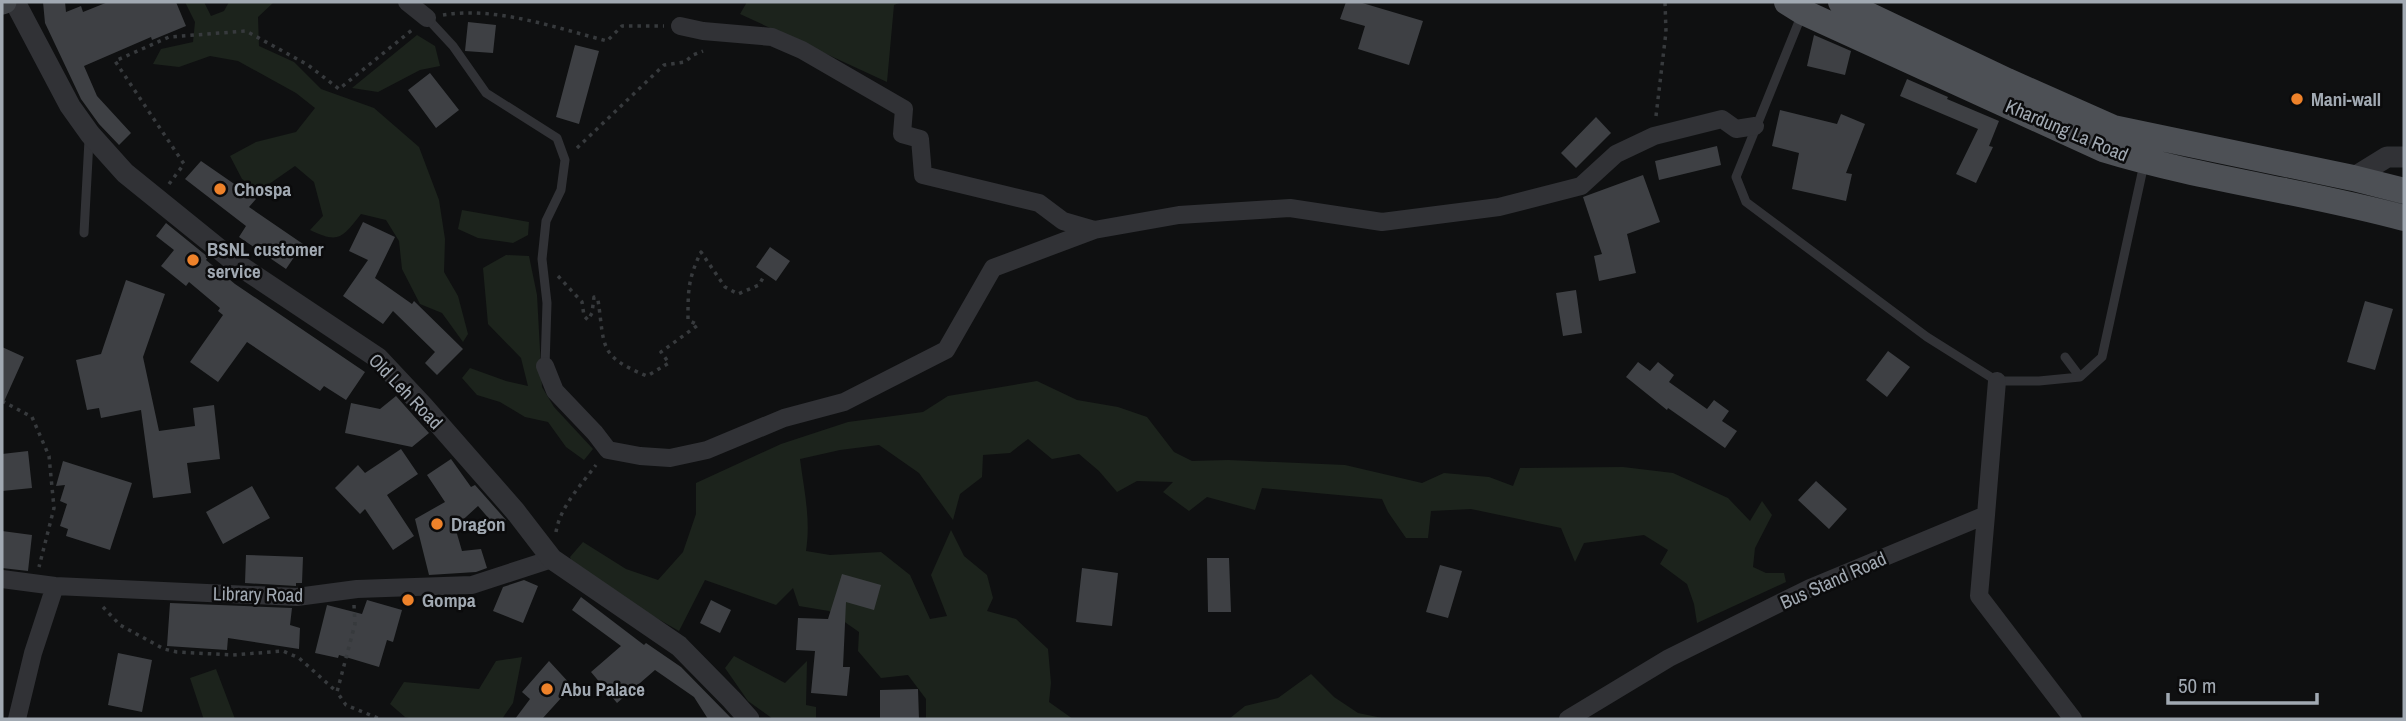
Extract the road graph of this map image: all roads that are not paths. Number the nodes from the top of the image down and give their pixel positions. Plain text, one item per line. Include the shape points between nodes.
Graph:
1 (15, 2) edge
2 (407, 2) edge
3 (1842, 2) edge
4 (1799, 5) edge
5 (427, 18) joint
6 (680, 26) road end
7 (1755, 126) junction
8 (90, 134) junction
9 (2147, 149) junction
10 (2404, 157) edge
11 (2353, 178) junction
12 (2404, 191) edge
13 (2404, 218) edge
14 (1094, 230) junction
15 (84, 233) dead end
16 (2065, 357) dead end
17 (545, 366) joint
18 (2080, 377) junction
19 (1997, 381) junction
20 (1986, 515) junction
21 (552, 559) junction
22 (2, 579) edge
23 (55, 586) junction
24 (17, 719) edge
25 (749, 719) edge
26 (1567, 719) edge
27 (2073, 719) edge

1 - 8 street, Old Leh Road via 70,106
2 - 5 street
3 - 9 main road, Khardung La Road via 2101,122
4 - 7 lane
4 - 9 main road, Khardung La Road via 2103,149
5 - 17 lane via 486,93 557,138 565,160 561,190 546,221 542,259 547,303
6 - 14 street via 772,37 802,50 904,109 902,134 920,139 923,174 1039,203 1063,221
7 - 14 street via 1737,129 1722,119 1654,136 1616,154 1581,186 1499,207 1382,222 1290,208 1179,215
7 - 19 lane via 1736,177 1746,202 1927,337
8 - 15 lane
8 - 21 street, Old Leh Road via 125,173 240,266 378,358
9 - 11 main road, Khardung La Road
9 - 13 main road, Khardung La Road
9 - 18 lane via 2102,357
10 - 11 street via 2387,157
11 - 12 main road, Khardung La Road
14 - 17 street via 993,268 946,350 844,402 784,418 707,450 670,458 608,450 555,391
16 - 18 lane
18 - 19 lane
19 - 20 street
20 - 26 street, Bus Stand Road via 1810,589 1669,658
20 - 27 street via 1979,596
21 - 23 street, Library Road via 472,586 347,590 298,597
21 - 25 street, Old Leh Road via 679,646
22 - 23 street, Library Road
23 - 24 street

